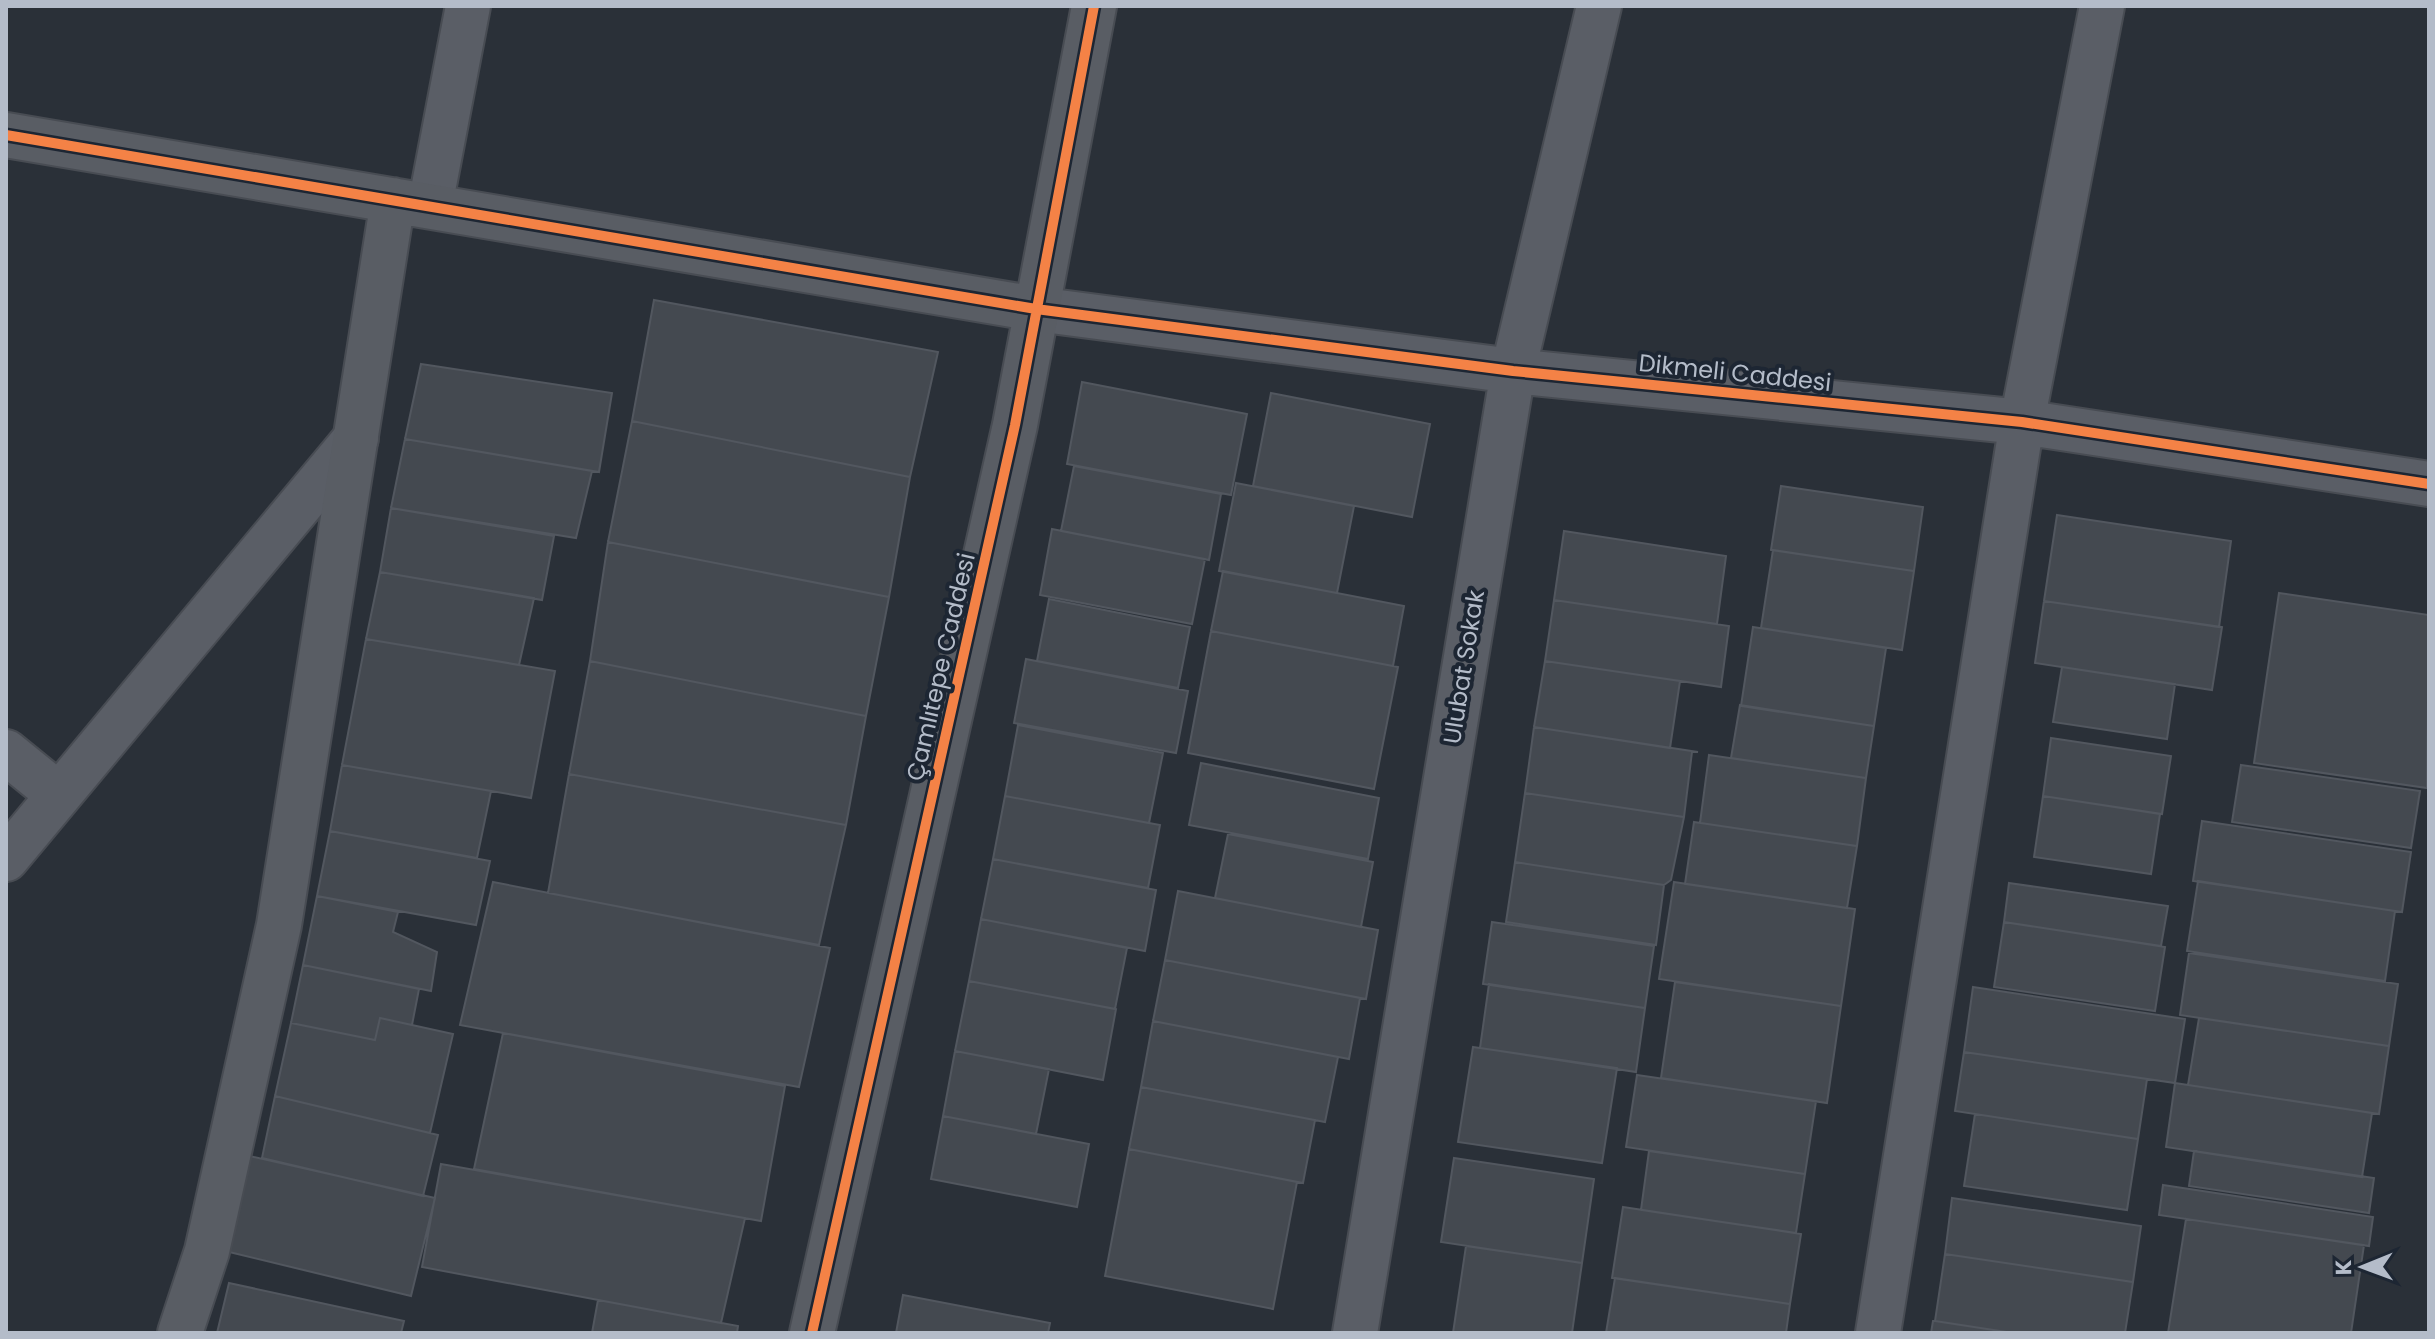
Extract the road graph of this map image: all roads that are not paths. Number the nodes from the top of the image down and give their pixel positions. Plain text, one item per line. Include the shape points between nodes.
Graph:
1 (468, 6) edge
2 (1094, 6) edge
3 (1599, 6) edge
4 (2102, 6) edge
5 (6, 135) edge
6 (412, 203) junction
7 (1036, 309) junction
8 (1513, 371) junction
9 (2022, 422) junction
10 (356, 438) junction
11 (2429, 484) edge
12 (6, 752) edge
13 (59, 795) junction
14 (6, 859) edge
15 (180, 1333) edge
16 (812, 1333) edge
17 (1355, 1333) edge
18 (1878, 1333) edge

1 - 6 street
2 - 7 street, Çamlıtepe Caddesi
3 - 8 street, Ulubat Sokak
4 - 9 street
5 - 6 street
6 - 7 street
6 - 10 street
7 - 8 street, Dikmeli Caddesi
7 - 16 street, Çamlıtepe Caddesi via 1015,425
8 - 9 street, Dikmeli Caddesi
8 - 17 street, Ulubat Sokak
9 - 11 street, Dikmeli Caddesi
9 - 18 street
10 - 13 street
10 - 15 street via 279,925 207,1251
12 - 13 street
13 - 14 street

